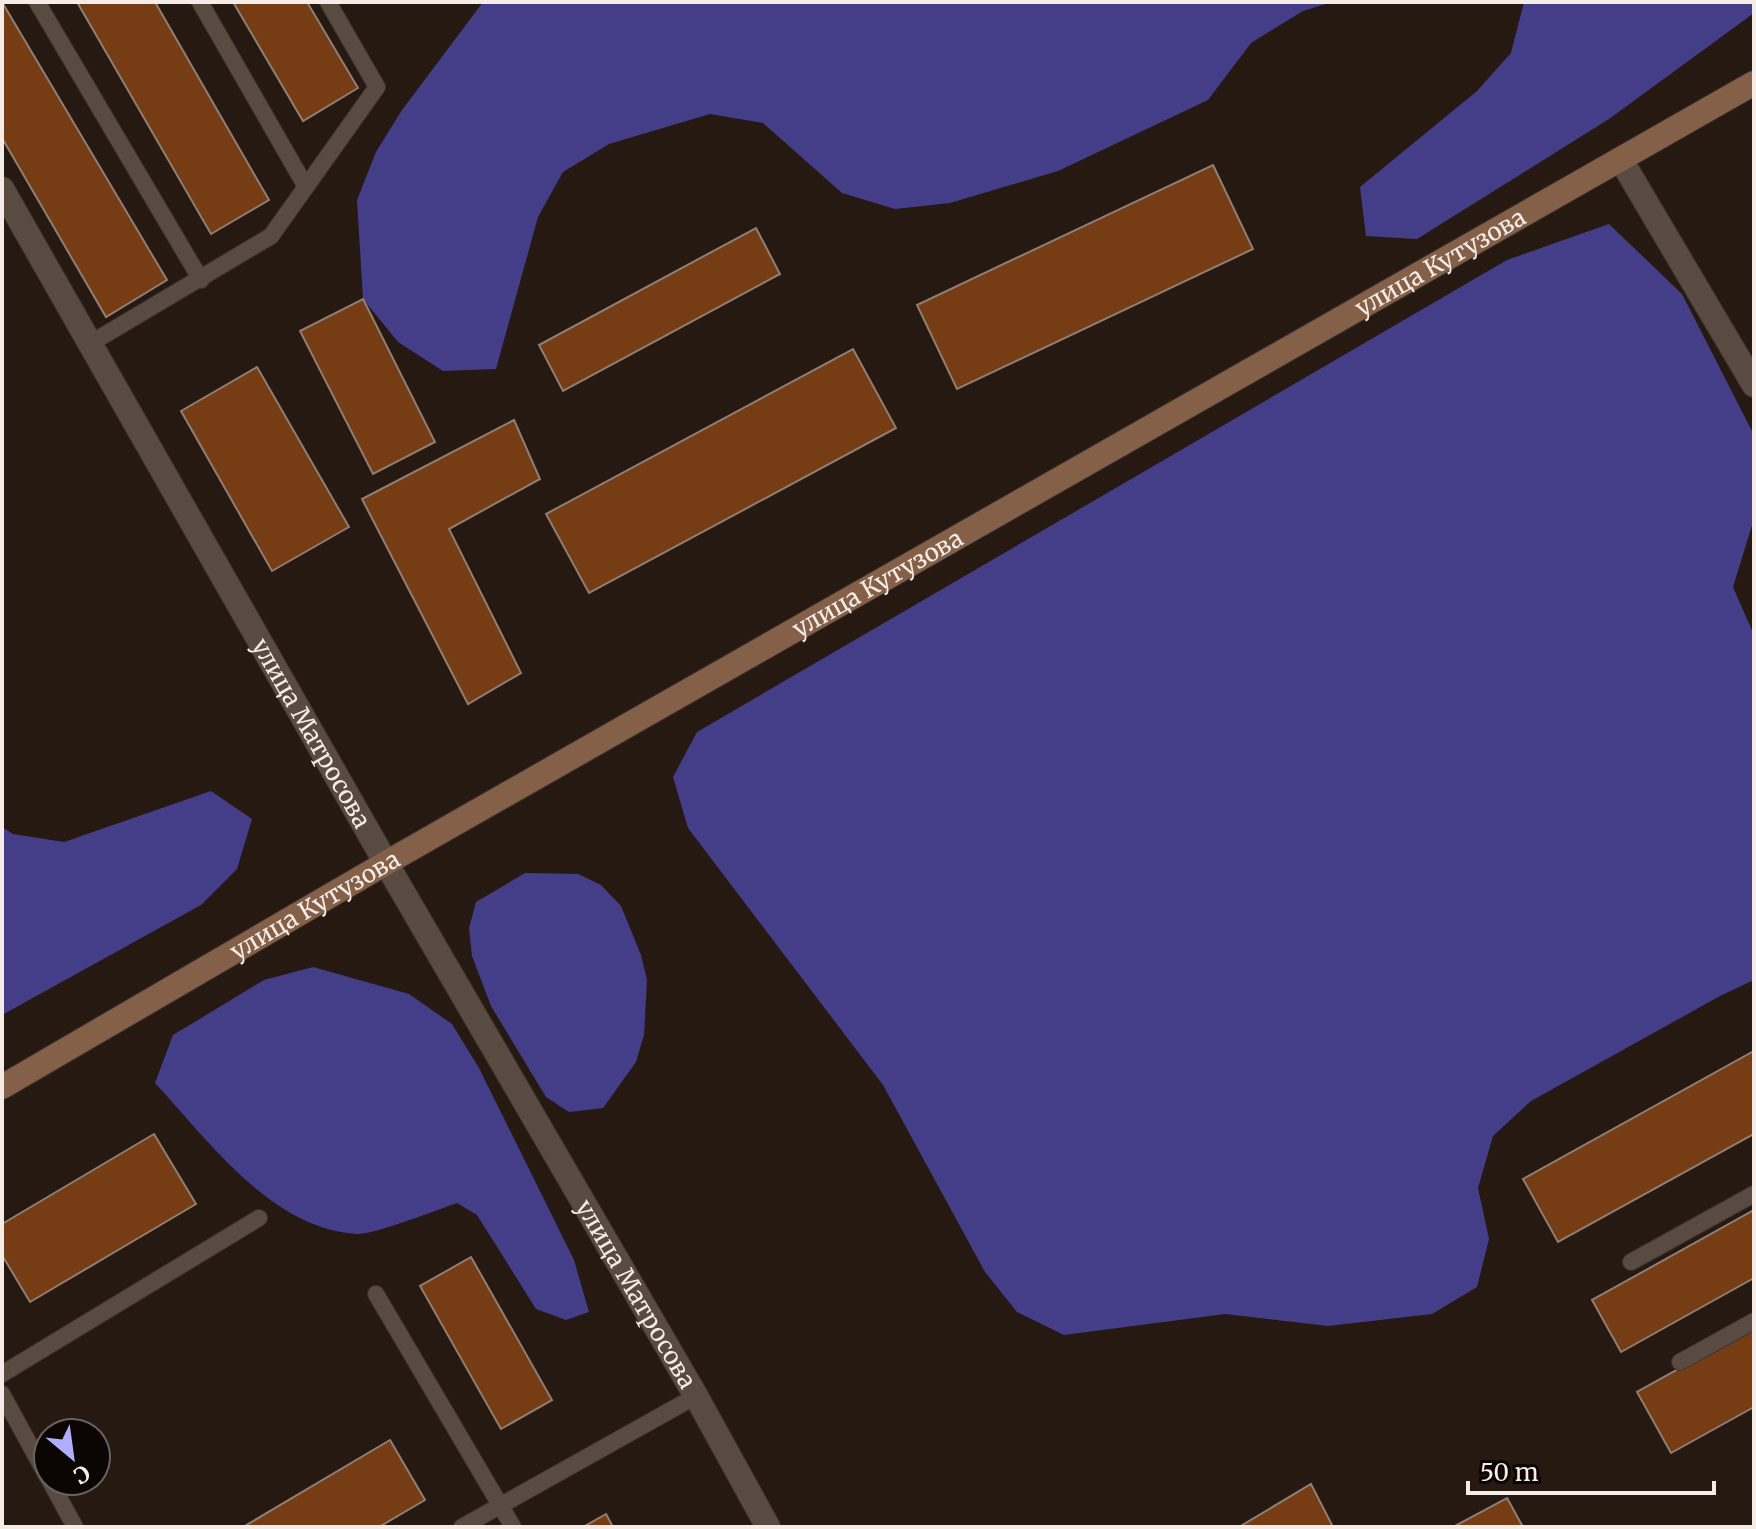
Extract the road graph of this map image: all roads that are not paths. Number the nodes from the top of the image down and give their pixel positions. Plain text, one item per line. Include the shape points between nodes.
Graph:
1 (37, 2) edge
2 (200, 2) edge
3 (328, 2) edge
4 (1754, 83) edge
5 (1621, 160) junction
6 (306, 187) junction
7 (2, 189) edge
8 (201, 280) junction
9 (91, 343) junction
10 (1754, 385) edge
11 (386, 863) junction
12 (2, 1087) edge
13 (1754, 1194) edge
14 (259, 1218) dead end
15 (1631, 1262) dead end
16 (376, 1294) dead end
17 (1754, 1321) edge
18 (1680, 1362) dead end
19 (2, 1374) edge
20 (2, 1394) edge
21 (696, 1396) junction
22 (32, 1449) edge
23 (58, 1497) edge
24 (500, 1505) junction
25 (75, 1527) edge
26 (462, 1527) edge
27 (513, 1527) edge
28 (768, 1527) edge

1 - 8 lane
2 - 6 lane
3 - 6 lane via 377,87
4 - 5 street, улица Кутузова
5 - 10 street
5 - 11 street, улица Кутузова
6 - 8 lane via 271,236
7 - 9 street, улица Матросова
8 - 9 lane
9 - 11 street, улица Матросова
11 - 12 street, улица Кутузова
11 - 21 street, улица Матросова
13 - 15 lane
14 - 19 lane
16 - 24 lane
17 - 18 lane
20 - 22 lane
21 - 24 lane
21 - 28 street, улица Матросова
23 - 25 lane
24 - 26 lane
24 - 27 lane

